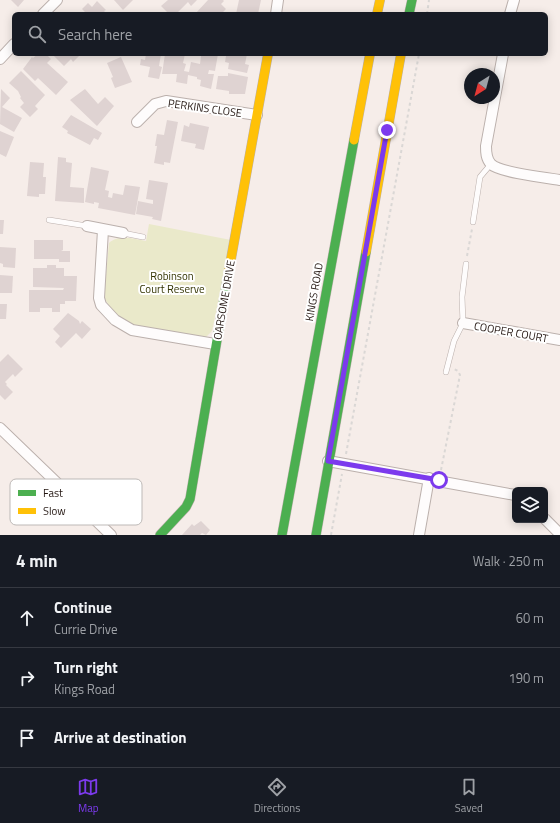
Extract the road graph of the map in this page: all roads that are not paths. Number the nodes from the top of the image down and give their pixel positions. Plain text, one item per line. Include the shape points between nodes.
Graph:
1 (57, 0) edge
2 (278, 0) edge
3 (380, 0) edge
4 (412, 0) edge
5 (514, 0) edge
6 (45, 12) edge
7 (276, 12) edge
8 (377, 12) edge
9 (409, 12) edge
10 (511, 12) edge
11 (12, 46) edge
12 (268, 56) edge
13 (370, 56) edge
14 (401, 56) edge
15 (503, 56) edge
16 (0, 59) edge
17 (257, 115) junction
18 (137, 122) dead end
19 (491, 164) junction
20 (560, 180) edge
21 (49, 220) dead end
22 (473, 222) road end
23 (87, 226) joint
24 (103, 230) junction
25 (123, 233) joint
26 (143, 237) dead end
27 (466, 264) road end
28 (463, 323) junction
29 (560, 340) edge
30 (216, 344) junction
31 (446, 372) dead end
32 (0, 428) edge
33 (328, 461) junction
34 (53, 479) edge
35 (434, 479) junction
36 (512, 494) edge
37 (548, 522) edge
38 (101, 525) edge
39 (560, 534) edge
40 (111, 535) edge
41 (160, 535) edge
42 (282, 535) edge
43 (316, 535) edge
44 (419, 535) edge

1 - 6 street
2 - 7 street
3 - 8 main road
4 - 9 main road
5 - 10 street
11 - 16 street
12 - 17 main road, OARSOME DRIVE
13 - 42 main road, KINGS ROAD
14 - 33 main road
15 - 19 street via 486,146
17 - 18 street, PERKINS CLOSE via 166,101 155,104
17 - 30 main road, OARSOME DRIVE
19 - 20 street via 500,169
19 - 22 lane via 480,177
21 - 23 lane
23 - 24 street
24 - 25 street
24 - 30 street via 99,298 115,320 132,330
25 - 26 lane
27 - 28 lane, COOPER COURT via 462,297
28 - 29 street, COOPER COURT
28 - 31 lane, COOPER COURT via 454,341
30 - 41 main road, OARSOME DRIVE via 190,499 186,507
32 - 34 street
33 - 35 street
33 - 43 main road
35 - 36 street
35 - 44 street
37 - 39 street
38 - 40 street

